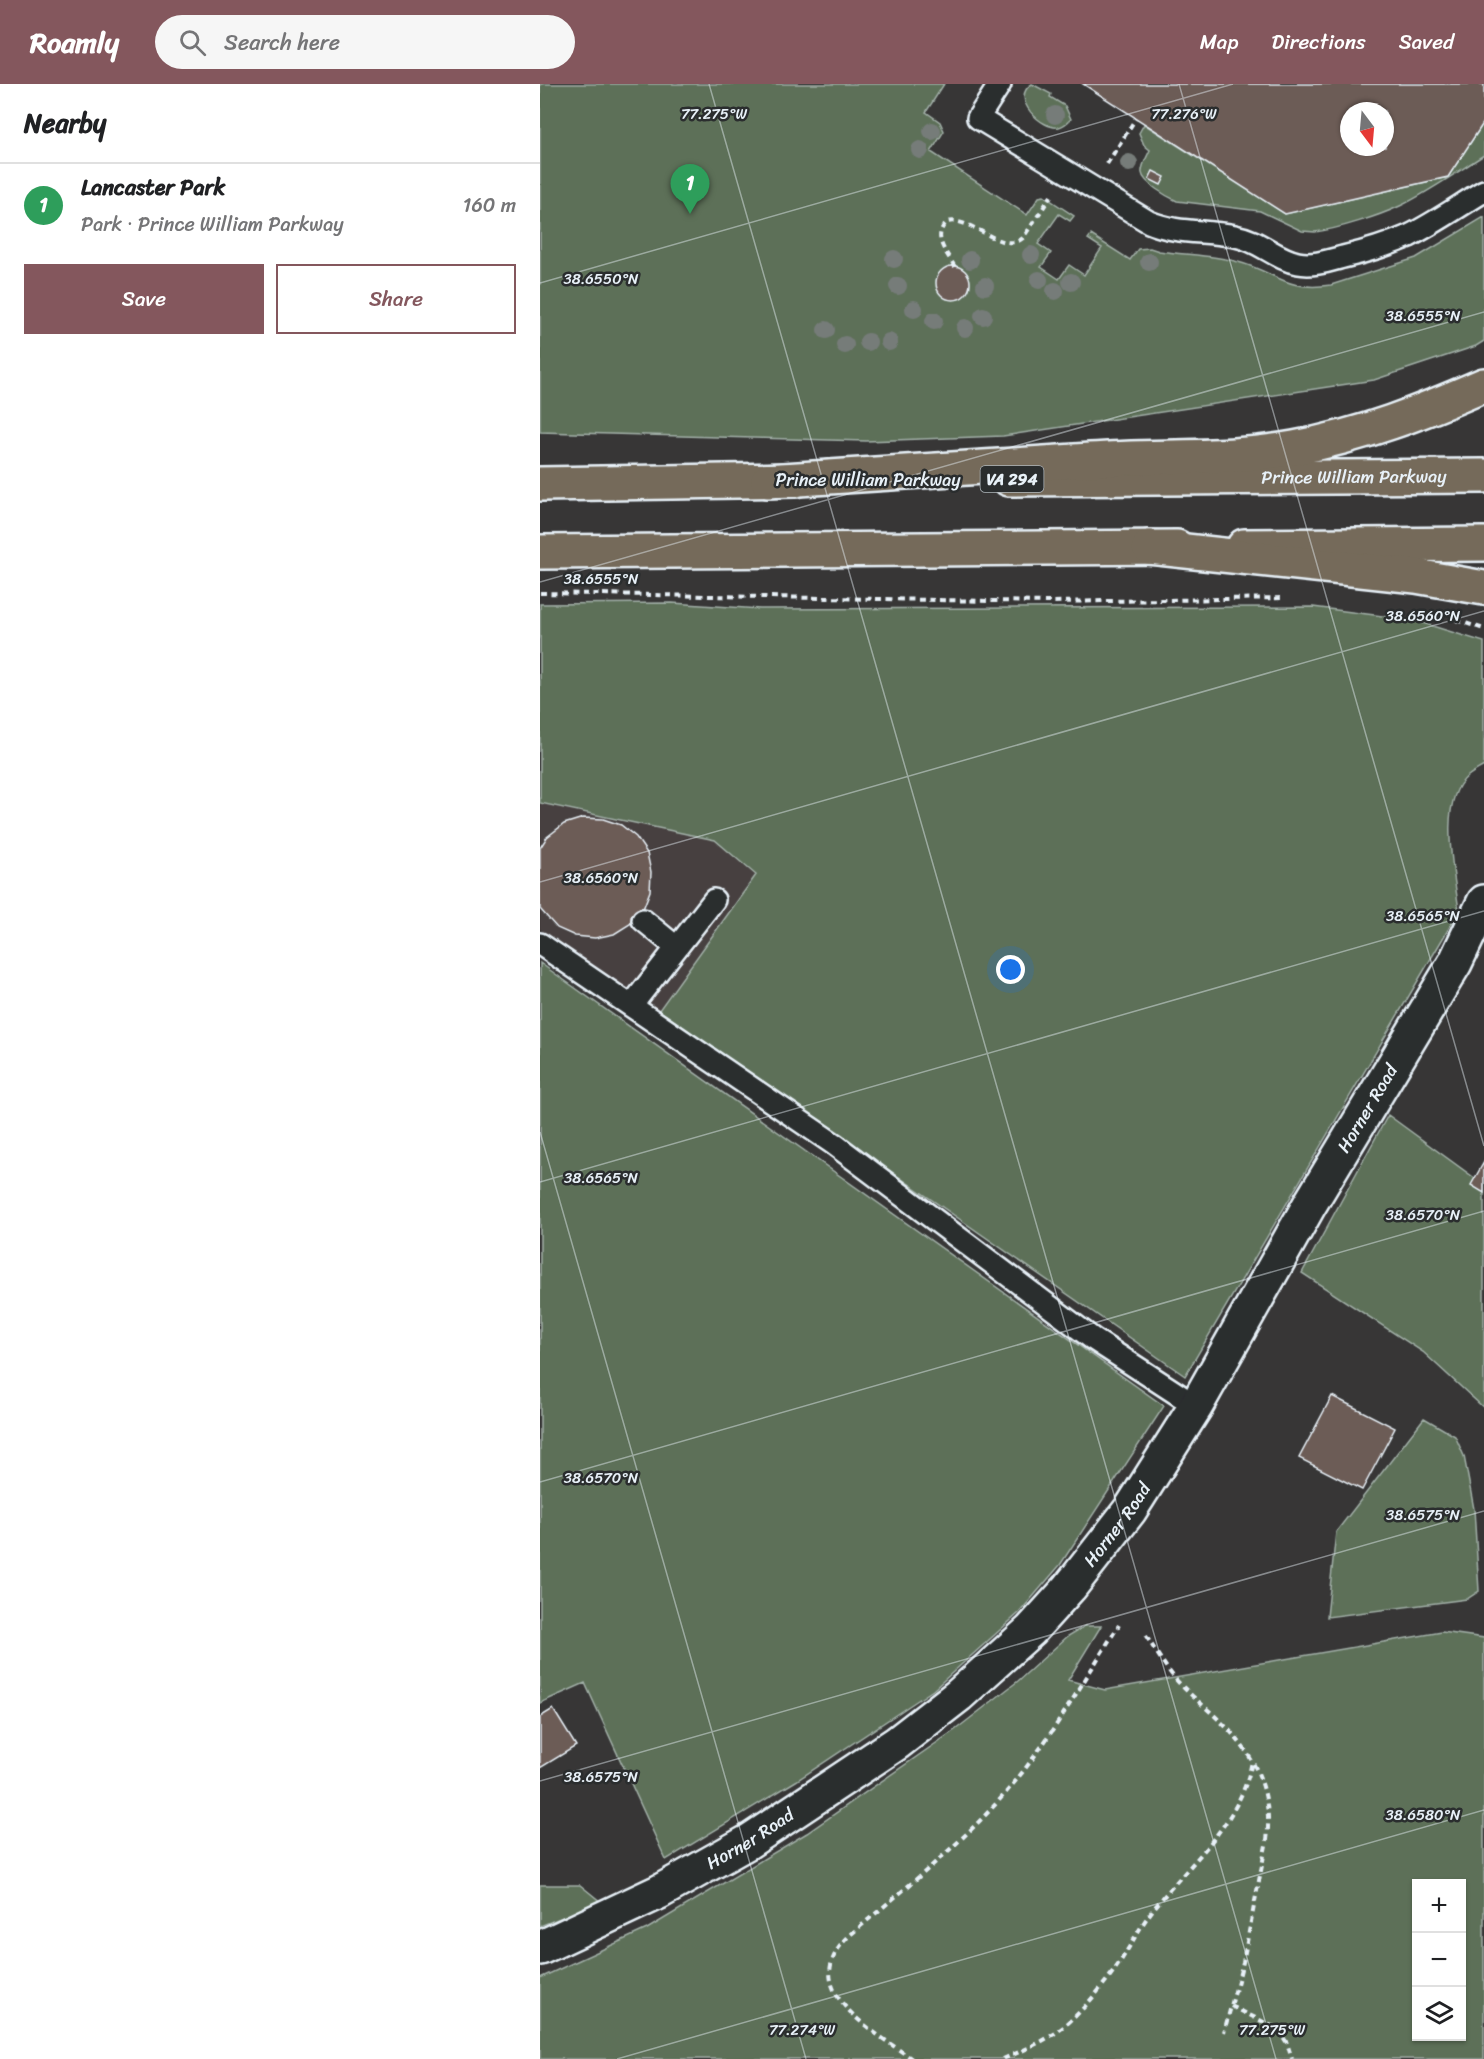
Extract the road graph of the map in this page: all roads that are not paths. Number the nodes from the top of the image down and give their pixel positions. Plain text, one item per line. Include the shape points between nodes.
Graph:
1 (1000, 84) edge
2 (1484, 191) edge
3 (1484, 385) edge
4 (1484, 477) edge
5 (768, 481) junction
6 (540, 484) edge
7 (1484, 544) edge
8 (1149, 547) junction
9 (540, 552) edge
10 (1484, 588) edge
11 (714, 900) dead end
12 (1484, 902) edge
13 (643, 920) dead end
14 (540, 944) edge
15 (676, 947) junction
16 (631, 1006) junction
17 (1196, 1406) junction
18 (540, 1948) edge

1 - 2 lane via 978,118 1092,188 1163,228 1235,236 1292,261 1312,264 1409,236
3 - 5 main road via 1388,424 1294,448
4 - 5 main road, Prince William Parkway / VA 294
5 - 6 main road, Prince William Parkway / VA 294
7 - 8 main road
8 - 9 main road
8 - 10 main road via 1416,576
11 - 15 lane
12 - 17 street, Horner Road via 1455,963 1310,1204
13 - 15 lane
14 - 16 lane
15 - 16 lane
16 - 17 lane via 834,1144 1093,1338
17 - 18 street, Horner Road via 1130,1510 1070,1587 1031,1630 959,1695 897,1743 748,1842 659,1892

